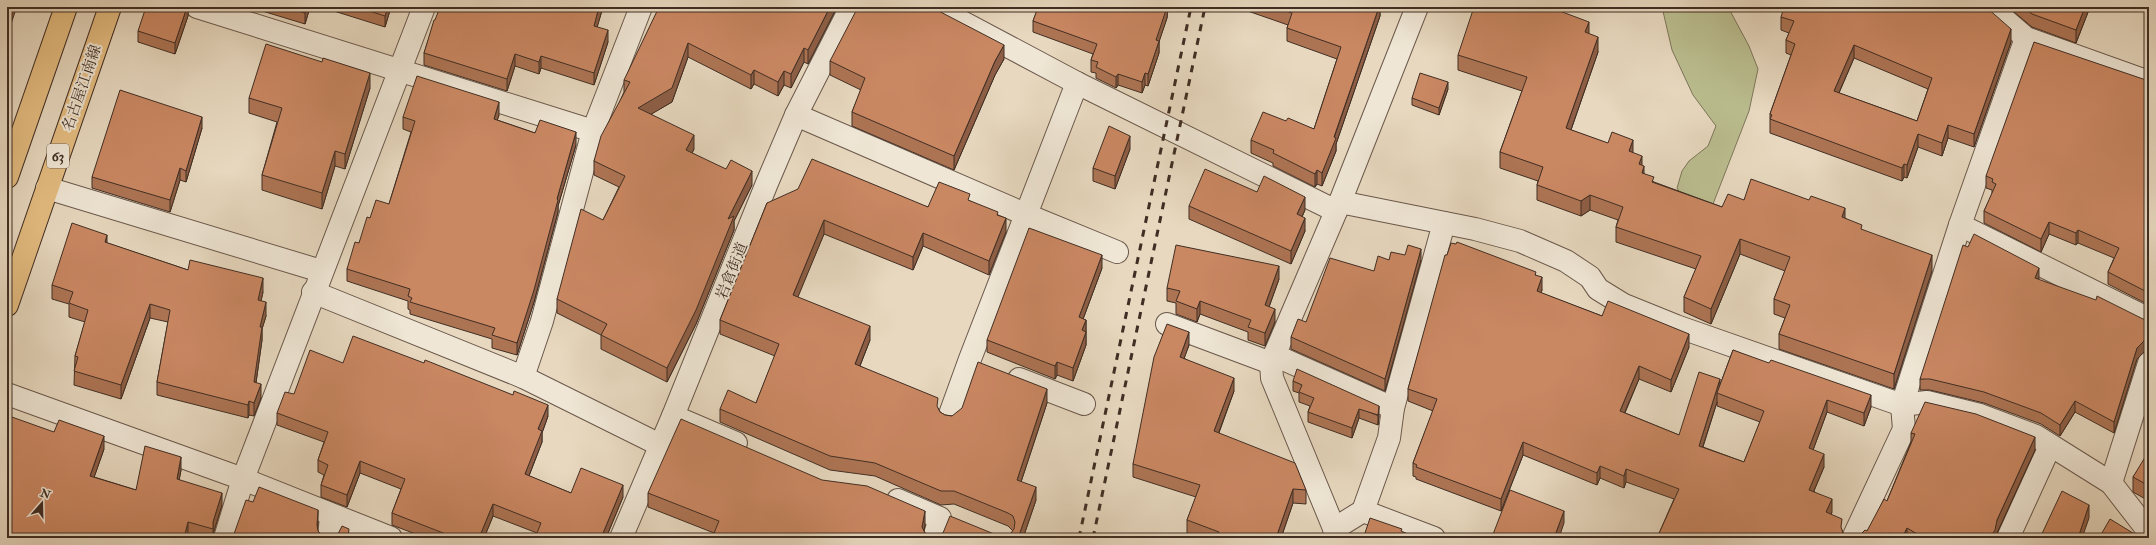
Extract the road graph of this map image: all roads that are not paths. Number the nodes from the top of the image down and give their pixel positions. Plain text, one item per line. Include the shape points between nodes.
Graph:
1 (66, 7) edge
2 (110, 7) edge
3 (197, 7) edge
4 (424, 7) edge
5 (642, 7) edge
6 (851, 7) edge
7 (934, 7) edge
8 (1417, 7) edge
9 (1990, 7) edge
10 (2026, 38) junction
11 (399, 70) junction
12 (2149, 82) edge
13 (1077, 83) junction
14 (796, 116) junction
15 (592, 131) junction
16 (7, 177) edge
17 (47, 188) junction
18 (1338, 206) junction
19 (1027, 216) junction
20 (1444, 223) junction
21 (1960, 225) junction
22 (1117, 252) dead end
23 (321, 271) junction
24 (313, 292) junction
25 (7, 305) edge
26 (2149, 319) edge
27 (1166, 324) edge
28 (970, 359) junction
29 (1273, 359) junction
30 (2149, 363) edge
31 (524, 377) junction
32 (7, 394) edge
33 (1084, 404) dead end
34 (1902, 405) junction
35 (1393, 408) junction
36 (673, 416) junction
37 (949, 417) edge
38 (660, 445) junction
39 (2050, 446) junction
40 (754, 451) edge
41 (243, 479) junction
42 (2111, 483) junction
43 (877, 491) edge
44 (1363, 512) junction
45 (331, 516) junction
46 (962, 522) edge
47 (937, 528) edge
48 (2149, 532) edge
49 (1336, 533) edge
50 (225, 538) edge
51 (329, 538) edge
52 (391, 538) edge
53 (621, 538) edge
54 (1434, 538) edge
55 (1853, 538) edge
56 (2008, 538) edge

1 - 16 main road
2 - 17 main road, 名古屋江南線 / 63
3 - 11 street
4 - 11 street
5 - 15 street
6 - 14 street, 岩倉街道
7 - 13 street
8 - 18 street
9 - 10 street
10 - 12 street
10 - 21 street
11 - 15 street
11 - 23 street
13 - 18 street
13 - 19 street
14 - 19 street
14 - 36 street, 岩倉街道
15 - 31 street via 542,321
17 - 23 street
17 - 25 main road, 名古屋江南線 / 63
18 - 20 street
18 - 29 street
19 - 22 street
19 - 28 street
20 - 34 street via 1520,241 1566,261 1590,277 1598,290 1624,305 1676,326
20 - 35 street
21 - 26 street
21 - 34 street
23 - 24 street
24 - 31 street
24 - 41 street
27 - 29 street
28 - 33 street
28 - 37 street
29 - 35 street
29 - 49 street via 1272,378
30 - 42 street
31 - 38 street
32 - 41 street
34 - 39 street via 1927,402 1980,415 2036,436
34 - 55 street via 1904,429
35 - 44 street via 1389,438
36 - 38 street, 岩倉街道
36 - 40 street
38 - 53 street, 岩倉街道
39 - 42 street
39 - 56 street
41 - 45 street
41 - 50 street
42 - 48 street
43 - 47 street
44 - 49 street
44 - 54 street
45 - 51 street
45 - 52 street
46 - 47 street via 949,516

